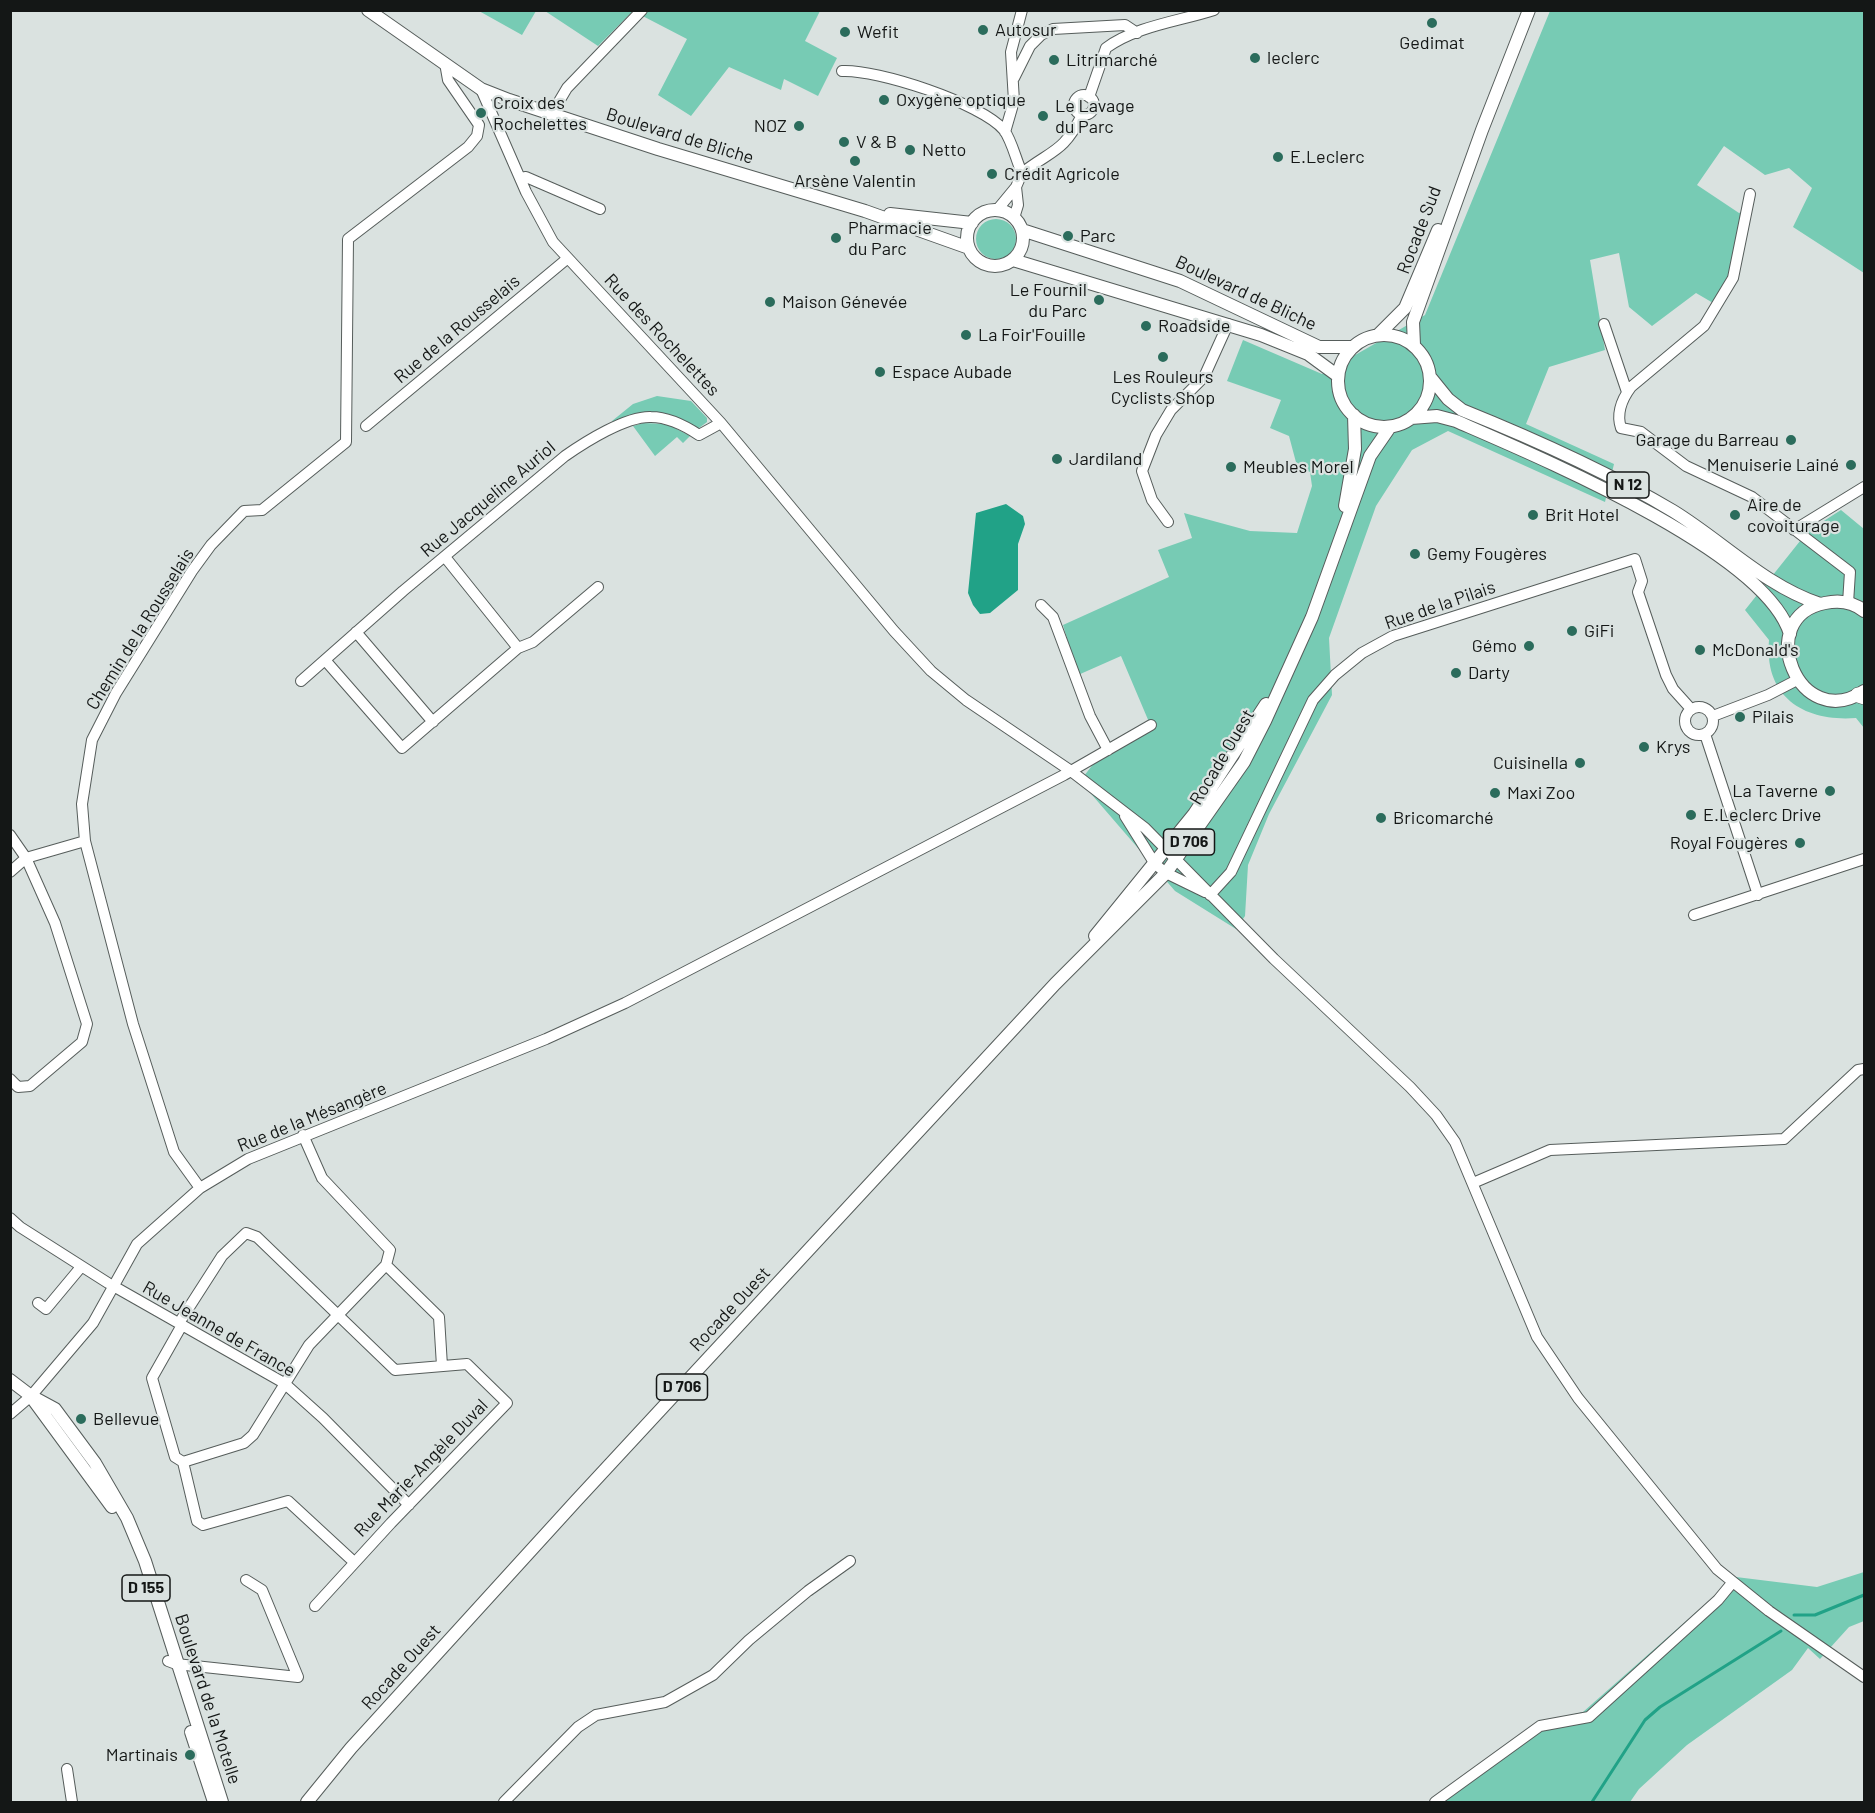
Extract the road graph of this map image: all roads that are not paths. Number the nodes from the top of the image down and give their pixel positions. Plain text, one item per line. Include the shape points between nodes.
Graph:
1 (368, 10) edge
2 (642, 10) edge
3 (1022, 10) edge
4 (1214, 10) edge
5 (1529, 10) edge
6 (1137, 33) junction
7 (444, 63) junction
8 (842, 71) dead end
9 (1014, 78) junction
10 (481, 89) junction
11 (551, 115) junction
12 (1482, 130) junction
13 (1005, 132) junction
14 (1022, 173) junction
15 (519, 178) junction
16 (1016, 187) junction
17 (1750, 194) dead end
18 (600, 209) dead end
19 (997, 210) junction
20 (865, 211) junction
21 (1014, 218) junction
22 (972, 223) junction
23 (1022, 230) junction
24 (969, 248) junction
25 (568, 258) junction
26 (1013, 260) junction
27 (1228, 324) junction
28 (1604, 324) dead end
29 (1378, 335) junction
30 (1414, 345) junction
31 (1353, 347) junction
32 (1338, 376) junction
33 (1431, 378) junction
34 (1627, 392) junction
35 (1354, 415) junction
36 (1411, 418) junction
37 (721, 423) junction
38 (366, 426) dead end
39 (1390, 426) junction
40 (1864, 488) edge
41 (1168, 522) dead end
42 (1794, 530) junction
43 (1340, 534) junction
44 (445, 556) junction
45 (598, 587) dead end
46 (1848, 603) junction
47 (1041, 604) dead end
48 (1820, 604) junction
49 (1864, 611) edge
50 (356, 632) junction
51 (1790, 634) junction
52 (518, 648) junction
53 (324, 660) junction
54 (1286, 673) junction
55 (1797, 680) junction
56 (301, 681) dead end
57 (1862, 694) edge
58 (1691, 709) junction
59 (1713, 716) junction
60 (433, 722) junction
61 (1150, 725) dead end
62 (1705, 734) junction
63 (1108, 750) junction
64 (1071, 771) junction
65 (1118, 807) junction
66 (10, 835) edge
67 (85, 841) junction
68 (1167, 850) junction
69 (26, 858) junction
70 (1864, 859) edge
71 (1180, 861) junction
72 (1155, 864) junction
73 (10, 872) edge
74 (1168, 874) junction
75 (1210, 895) junction
76 (1758, 895) junction
77 (1694, 915) dead end
78 (1055, 984) junction
79 (1864, 1070) edge
80 (10, 1079) edge
81 (303, 1135) junction
82 (1473, 1183) junction
83 (200, 1188) junction
84 (10, 1218) edge
85 (386, 1265) junction
86 (81, 1267) junction
87 (113, 1286) junction
88 (38, 1303) dead end
89 (336, 1315) junction
90 (180, 1324) junction
91 (442, 1366) junction
92 (10, 1370) edge
93 (10, 1380) edge
94 (284, 1383) junction
95 (31, 1396) junction
96 (10, 1414) edge
97 (183, 1462) junction
98 (409, 1505) junction
99 (850, 1561) dead end
100 (354, 1562) junction
101 (246, 1580) dead end
102 (1732, 1582) junction
103 (315, 1606) dead end
104 (172, 1662) junction
105 (1864, 1677) edge
106 (67, 1769) dead end
107 (310, 1800) edge
108 (507, 1801) edge
109 (72, 1803) edge
110 (214, 1803) edge
111 (222, 1803) edge
112 (1435, 1803) edge

1 - 7 main road, Boulevard de Bliche
2 - 11 street via 567,88
3 - 9 street via 1011,52
4 - 6 street
5 - 12 main road, Rocade Sud
6 - 9 street via 1125,25 1053,29 1030,46
6 - 14 street via 1106,48 1089,97 1094,108 1082,115 1071,138
7 - 10 main road, Boulevard de Bliche
7 - 67 street, Chemin de la Rousselais via 448,80 479,125 477,136 348,239 346,442 262,510 244,511 211,545 192,572 116,693 92,740 82,804
8 - 13 street via 854,70 968,104 989,116
9 - 13 street via 1014,101
10 - 11 main road, Boulevard de Bliche
10 - 15 street, Rue des Rochelettes
11 - 20 main road, Boulevard de Bliche
12 - 29 main road, Rocade Sud via 1471,147 1417,286 1405,309
12 - 30 main road, Rocade Sud via 1413,322
13 - 14 street
14 - 16 street
15 - 18 street via 526,177
15 - 25 street, Rue des Rochelettes via 543,227
16 - 19 street
16 - 21 street via 1018,205
17 - 34 street via 1733,278 1704,326
19 - 21 main road
19 - 22 main road via 983,213
20 - 22 main road, Boulevard de Bliche
20 - 24 main road, Boulevard de Bliche
21 - 23 main road
22 - 24 main road via 967,239
23 - 26 main road via 1022,247
23 - 31 main road, Boulevard de Bliche via 1180,281 1319,347
24 - 26 main road via 977,259 990,266
25 - 37 street, Rue des Rochelettes
25 - 38 street, Rue de la Rousselais
26 - 27 main road, Boulevard de Bliche
27 - 32 main road, Boulevard de Bliche via 1297,348
27 - 41 street via 1204,377 1171,410 1156,435 1142,471 1152,500
28 - 34 street
29 - 30 main road via 1404,339
29 - 31 main road
30 - 33 main road
31 - 32 main road
32 - 35 main road via 1339,391
33 - 36 main road via 1426,400
33 - 48 main road, N 12 via 1462,410 1623,483 1718,541 1779,585
34 - 42 street via 1618,420 1621,428 1647,435 1686,466 1752,497
35 - 39 main road via 1365,423
35 - 43 main road, Rocade Ouest / D 706 via 1355,449
36 - 39 main road
36 - 51 main road, N 12 via 1437,416 1456,421 1620,496 1673,526 1744,576 1772,602
37 - 44 street, Rue Jacqueline Auriol via 699,435 671,420 648,417 588,440
37 - 64 street, Rue des Rochelettes via 851,583 931,671 966,700
39 - 43 main road, Rocade Ouest / D 706 via 1370,456
40 - 42 street
42 - 46 street via 1850,572
43 - 54 main road, Rocade Ouest / D 706 via 1312,617
44 - 50 street, Rue Jacqueline Auriol
44 - 52 street
45 - 52 street via 533,642
46 - 48 main road
46 - 49 main road
47 - 63 street via 1053,617 1090,716
48 - 51 main road via 1807,611
50 - 53 street, Rue Jacqueline Auriol
50 - 60 street
51 - 55 main road via 1789,666
52 - 60 street
53 - 56 street, Rue Jacqueline Auriol
53 - 60 street via 402,748
54 - 68 main road, Rocade Ouest / D 706
54 - 71 main road, Rocade Ouest / D 706 via 1244,762
55 - 57 main road via 1809,692 1825,698
55 - 59 street
58 - 59 street via 1704,707
58 - 62 street via 1686,715 1687,726 1696,734
58 - 75 street, Rue de la Pilais via 1666,675 1638,592 1642,581 1635,560 1392,636 1362,653 1313,700 1231,872
59 - 62 street via 1711,729
61 - 63 street, Rue de la Mésangère
62 - 76 street
63 - 64 street, Rue de la Mésangère
64 - 65 street, Rue des Rochelettes
64 - 81 street, Rue de la Mésangère via 686,972 546,1039
65 - 68 street, Rue des Rochelettes
65 - 72 street
66 - 69 street
67 - 69 street
67 - 83 street, Chemin de la Rousselais via 133,1024 174,1152
68 - 71 street, Rue des Rochelettes
68 - 72 main road, Rocade Ouest / D 706
69 - 73 street
69 - 80 street via 55,923 87,1024 82,1042 30,1086 18,1087
70 - 76 street
71 - 74 main road, Rocade Ouest / D 706
71 - 75 street, Rue des Rochelettes
72 - 74 street
72 - 78 main road, Rocade Ouest / D 706
74 - 75 street
74 - 78 main road, Rocade Ouest / D 706
75 - 82 street via 1436,1115 1455,1142
76 - 77 street
78 - 107 main road, Rocade Ouest / D 706 via 575,1502 351,1748
79 - 82 street via 1858,1070 1784,1139 1550,1150
81 - 83 street, Rue de la Mésangère via 248,1158
81 - 85 street via 322,1178 390,1250
82 - 102 street via 1537,1337 1557,1369 1683,1530
83 - 87 street, Rue de la Mésangère via 137,1244
84 - 86 street, Rue Jeanne de France
85 - 89 street
85 - 91 street via 439,1317
86 - 87 street, Rue Jeanne de France
86 - 88 street via 46,1308
87 - 90 street, Rue Jeanne de France
87 - 95 street, Rue de la Mésangère via 93,1323
89 - 90 street, Rue Marie-Angèle Duval via 257,1237 246,1233 222,1256
89 - 91 street, Rue Marie-Angèle Duval via 395,1370
89 - 94 street via 309,1345
90 - 94 street, Rue Jeanne de France
90 - 97 street via 152,1378 175,1457
91 - 98 street, Rue Marie-Angèle Duval via 467,1364 507,1403
92 - 95 main road, Boulevard de la Motelle / D 155
93 - 95 main road, Boulevard de la Motelle / D 155
94 - 97 street via 248,1440
94 - 98 street, Rue Jeanne de France
95 - 96 street, Rue de la Mésangère
95 - 104 main road, Boulevard de la Motelle / D 155 via 122,1524
97 - 100 street via 198,1521 203,1525 288,1501
98 - 100 street, Rue Marie-Angèle Duval
99 - 108 street via 749,1640 713,1675 665,1702 596,1715 578,1727
100 - 103 street, Rue Marie-Angèle Duval
101 - 104 street via 262,1590 298,1677
102 - 105 street
102 - 112 street via 1718,1600 1589,1717 1540,1726
104 - 110 main road, Boulevard de la Motelle / D 155
104 - 111 main road, Boulevard de la Motelle / D 155
106 - 109 street

